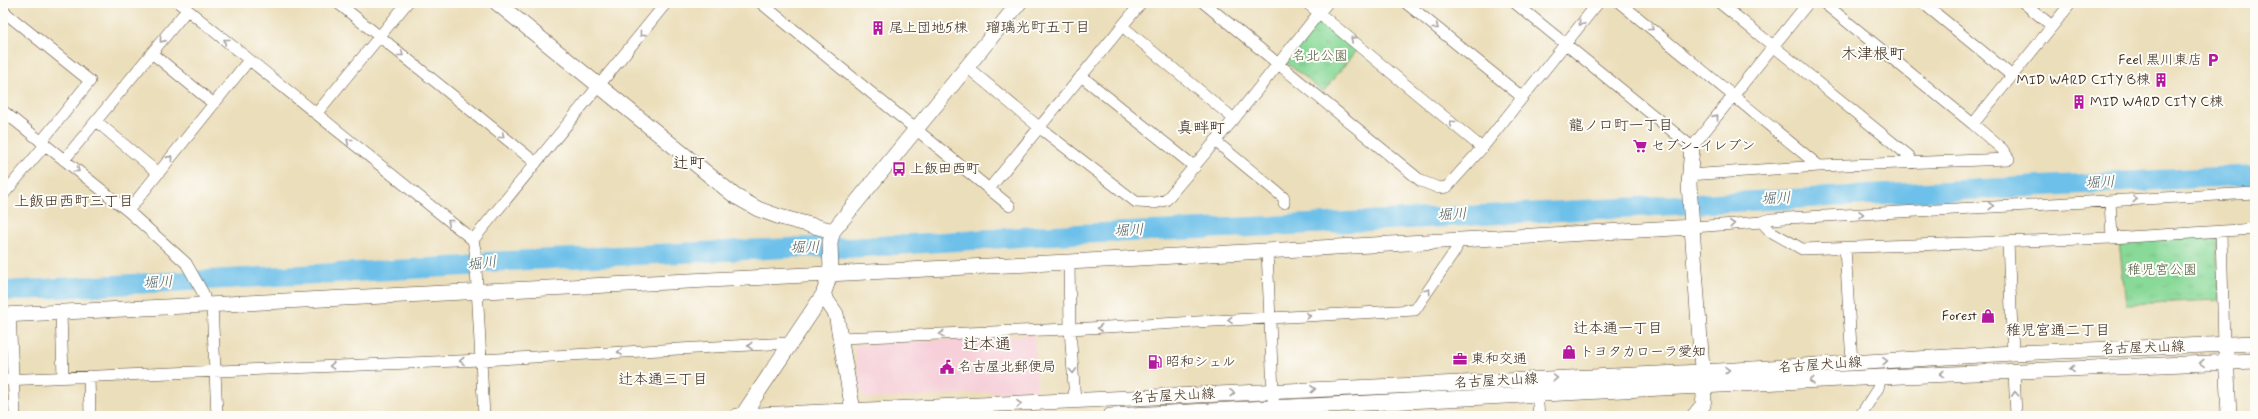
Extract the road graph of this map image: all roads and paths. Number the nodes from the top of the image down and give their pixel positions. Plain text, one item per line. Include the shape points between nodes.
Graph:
1 (338, 3) edge
2 (407, 3) edge
3 (497, 3) edge
4 (666, 3) edge
5 (761, 3) edge
6 (1019, 3) edge
7 (1141, 3) edge
8 (1204, 3) edge
9 (1306, 3) edge
10 (1327, 3) edge
11 (1406, 3) edge
12 (1515, 3) edge
13 (1598, 3) edge
14 (1620, 3) edge
15 (1720, 3) edge
16 (1808, 3) edge
17 (1824, 3) edge
18 (1924, 3) edge
19 (2024, 3) edge
20 (2071, 3) edge
21 (183, 6) edge
22 (3, 11) edge
23 (1319, 13) junction
24 (1122, 26) junction
25 (2052, 26) junction
26 (380, 37) junction
27 (1565, 44) junction
28 (1773, 46) junction
29 (152, 53) junction
30 (249, 60) junction
31 (1277, 64) junction
32 (966, 68) junction
33 (2011, 75) junction
34 (1081, 76) junction
35 (599, 87) junction
36 (1734, 95) junction
37 (1522, 97) junction
38 (214, 104) junction
39 (3, 111) edge
40 (316, 114) junction
41 (1234, 119) junction
42 (96, 121) junction
43 (1973, 124) junction
44 (1040, 128) junction
45 (917, 131) junction
46 (1215, 141) junction
47 (43, 143) junction
48 (1692, 147) junction
49 (1482, 148) junction
50 (64, 160) junction
51 (536, 163) junction
52 (1912, 163) junction
53 (1819, 166) junction
54 (1195, 168) junction
55 (158, 173) junction
56 (1689, 175) junction
57 (989, 189) junction
58 (2255, 193) edge
59 (3, 195) edge
60 (2110, 201) junction
61 (1284, 203) dead end
62 (1010, 206) dead end
63 (128, 211) junction
64 (1692, 222) junction
65 (1762, 222) junction
66 (2255, 229) edge
67 (2221, 232) junction
68 (832, 236) junction
69 (2112, 238) junction
70 (1459, 239) junction
71 (2008, 242) junction
72 (1845, 248) junction
73 (475, 249) junction
74 (1267, 250) junction
75 (1069, 262) junction
76 (831, 268) junction
77 (477, 286) junction
78 (822, 295) junction
79 (207, 301) junction
80 (61, 312) junction
81 (6, 315) edge
82 (1269, 318) junction
83 (1070, 329) junction
84 (840, 338) junction
85 (2255, 343) edge
86 (789, 344) junction
87 (2224, 345) junction
88 (2013, 353) junction
89 (481, 360) junction
90 (2255, 361) edge
91 (2228, 362) junction
92 (1852, 363) junction
93 (215, 370) junction
94 (2014, 371) junction
95 (1702, 372) junction
96 (89, 376) junction
97 (63, 377) junction
98 (1881, 377) junction
99 (8, 380) edge
100 (1704, 387) junction
101 (1274, 391) junction
102 (1537, 394) junction
103 (1075, 401) junction
104 (1274, 412) edge
105 (854, 413) edge
106 (15, 416) edge
107 (90, 416) edge
108 (217, 416) edge
109 (484, 416) edge
110 (737, 416) edge
111 (742, 416) edge
112 (1110, 416) edge
113 (1539, 416) edge
114 (1694, 416) edge
115 (1860, 416) edge
116 (2016, 416) edge
117 (2229, 416) edge

1 - 26 street
2 - 26 street
3 - 35 street
4 -> 35 street
5 - 45 street
6 - 32 street
7 - 24 street
8 - 31 street
9 - 23 street
10 - 23 street
11 -> 37 street
12 - 27 street
13 -> 27 street
14 -> 36 street
15 - 28 street
16 - 28 street
17 - 43 street
18 - 33 street
19 - 25 street
20 - 25 street
21 -> 29 street
30 -> 21 street
22 - 47 street via 90,81
23 - 31 street
49 -> 23 street
24 - 34 street
24 - 41 street
25 - 33 street
26 - 40 street
26 -> 51 street
27 - 37 street
27 - 48 street
28 - 36 street
28 - 52 street via 1909,156
29 - 38 street
29 - 42 street
30 - 38 street
30 - 40 street
31 - 41 street
31 - 49 street via 1421,181 1439,188 1447,187
32 - 44 street
32 - 45 street
33 - 43 street
34 - 44 street
34 - 54 street
35 - 51 street
35 - 68 street via 734,196 758,209
48 -> 36 street
36 - 53 street
37 - 49 street
55 -> 38 street
39 - 47 street
73 -> 40 street
41 - 46 street
42 - 50 street
42 - 55 street
43 - 52 street via 2002,149 2009,159
44 - 54 street via 1136,202 1156,204 1166,200
44 - 57 street
45 - 57 street
45 - 68 street
46 - 54 street
46 - 61 street via 1284,198
47 - 50 street
47 - 59 street
48 - 56 street
50 -> 63 street
51 - 73 street
52 - 53 street
53 - 56 street
55 - 63 street
56 - 64 street
57 - 62 street
60 -> 58 street
65 -> 60 street via 1770,219
60 - 69 street
63 - 79 street via 188,266
64 -> 65 street
64 - 70 street
64 - 95 street
65 - 72 street via 1770,231 1802,249
66 - 67 street
67 - 69 street
67 - 87 street
68 - 76 street
69 - 71 street
70 - 74 street
82 -> 70 street via 1415,310 1454,251
71 - 72 street
71 - 88 street
72 - 92 street
73 - 77 street
74 - 75 street
74 - 82 street
75 - 76 street
75 - 83 street
76 - 77 street
76 - 78 street
77 - 79 street
77 - 89 street
78 - 84 street via 836,314
78 - 86 street
79 - 80 street
79 - 93 street
80 - 81 street
80 - 97 street
81 - 99 street
82 -> 83 street
82 - 101 street
83 -> 84 street
83 -> 103 street
84 - 105 street
85 - 87 street, 名古屋犬山線
86 -> 89 street
86 - 111 street
87 - 88 street, 名古屋犬山線
87 - 91 street
92 -> 88 street, 名古屋犬山線
89 -> 93 street
89 - 109 street
90 - 91 street, 名古屋犬山線
91 -> 94 street, 名古屋犬山線
91 - 117 street
95 -> 92 street, 名古屋犬山線
93 - 96 street
93 - 108 street
94 -> 98 street, 名古屋犬山線
116 -> 94 street
95 - 100 street
101 -> 95 street, 名古屋犬山線
96 - 97 street
96 - 107 street
97 - 99 street
98 -> 100 street, 名古屋犬山線
98 - 115 street via 1878,388
99 - 106 street
100 - 102 street, 名古屋犬山線
100 - 114 street via 1703,405
103 -> 101 street, 名古屋犬山線
101 - 104 street
102 - 104 street, 名古屋犬山線
102 - 113 street
105 -> 103 street, 名古屋犬山線
104 - 112 street, 名古屋犬山線
105 - 111 street, 名古屋犬山線
110 - 111 street, 名古屋犬山線

